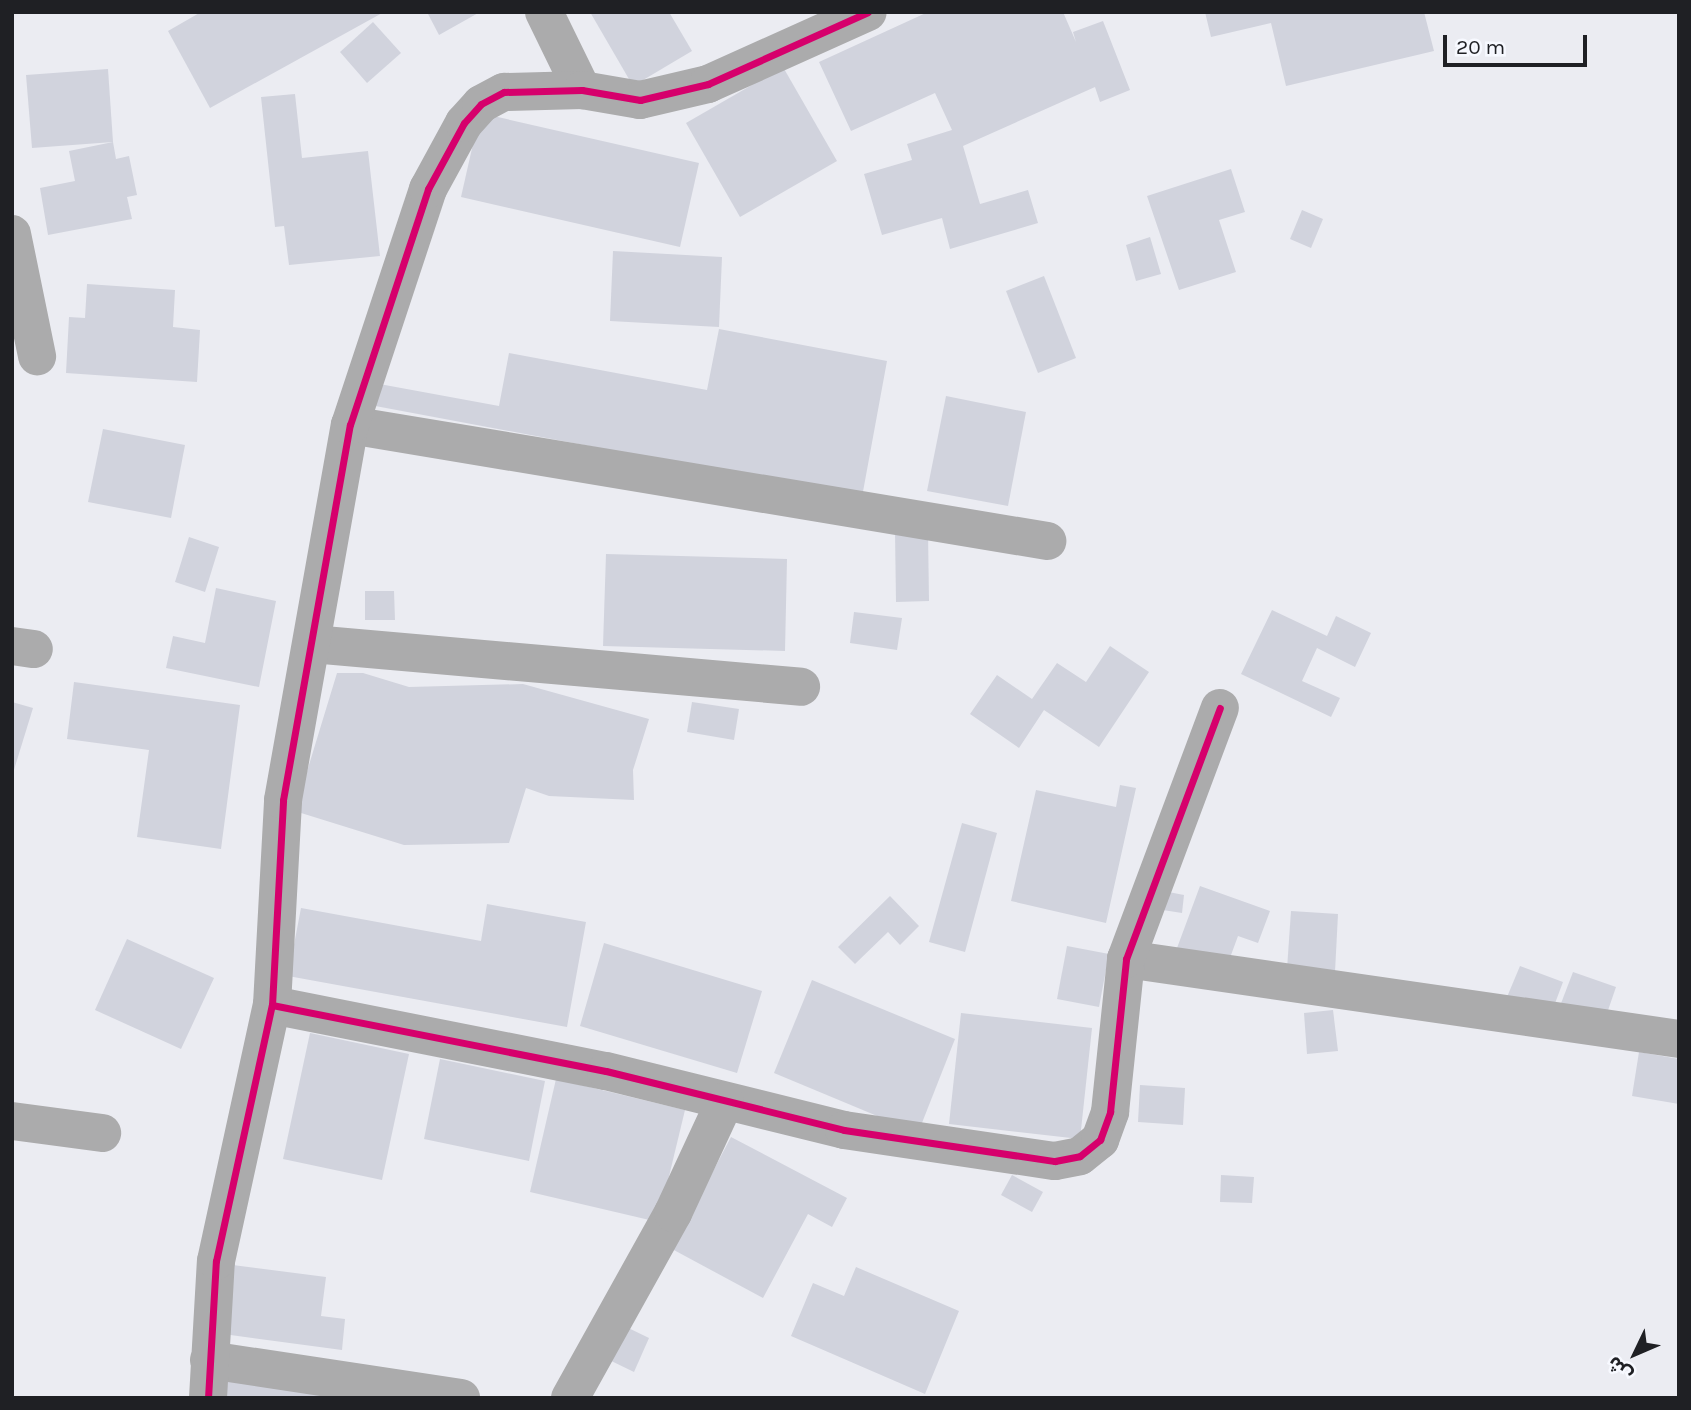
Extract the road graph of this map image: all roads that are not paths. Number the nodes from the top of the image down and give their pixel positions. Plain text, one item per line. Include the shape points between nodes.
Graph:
1 (544, 12) edge
2 (868, 12) edge
3 (582, 90) junction
4 (12, 234) edge
5 (37, 356) dead end
6 (351, 425) junction
7 (1047, 541) dead end
8 (312, 644) junction
9 (801, 687) dead end
10 (1220, 708) dead end
11 (1126, 959) junction
12 (272, 1004) junction
13 (1679, 1039) edge
14 (725, 1101) junction
15 (12, 1121) edge
16 (102, 1133) dead end
17 (209, 1360) junction
18 (208, 1398) edge
19 (461, 1398) edge
20 (570, 1398) edge

1 - 3 street
2 - 3 street via 708,84 640,100
3 - 6 street via 504,92 481,104 464,123 428,189
4 - 5 street
6 - 7 street
6 - 8 street
8 - 9 street
8 - 12 street via 283,800
10 - 11 street
11 - 13 street
11 - 14 street via 1110,1112 1100,1140 1080,1156 1055,1161 844,1130
12 - 14 street via 606,1071
12 - 17 street via 216,1261
14 - 20 street via 673,1213
15 - 16 street
17 - 18 street
17 - 19 street

